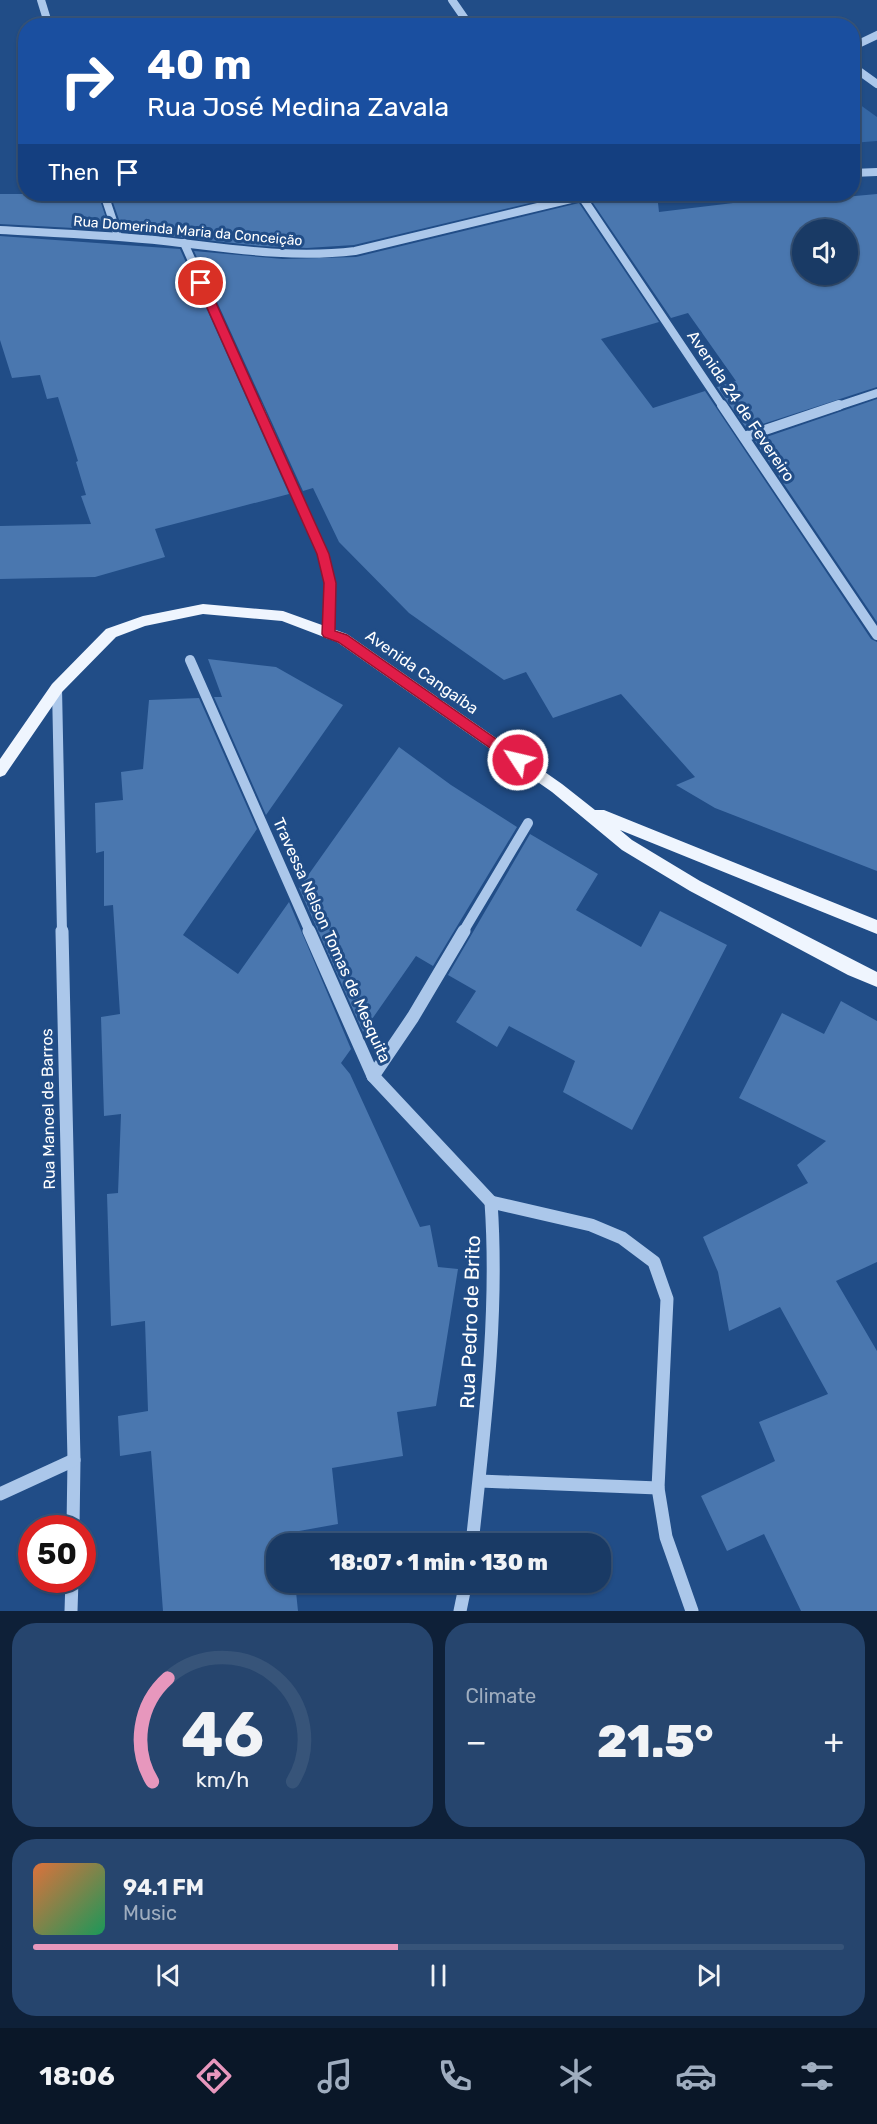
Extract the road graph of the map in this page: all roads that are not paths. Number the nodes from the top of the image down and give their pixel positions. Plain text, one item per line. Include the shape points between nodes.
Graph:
1 (41, 0) edge
2 (452, 0) edge
3 (47, 18) edge
4 (464, 18) edge
5 (877, 35) edge
6 (860, 43) edge
7 (860, 72) edge
8 (877, 84) edge
9 (877, 172) edge
10 (860, 173) edge
11 (106, 201) edge
12 (560, 201) edge
13 (589, 201) edge
14 (0, 230) edge
15 (118, 236) junction
16 (184, 243) junction
17 (877, 393) edge
18 (744, 437) junction
19 (329, 634) junction
20 (877, 635) edge
21 (190, 660) dead end
22 (57, 688) junction
23 (0, 771) edge
24 (585, 810) junction
25 (528, 823) dead end
26 (877, 927) edge
27 (877, 980) edge
28 (373, 1076) junction
29 (491, 1202) junction
30 (74, 1460) junction
31 (480, 1481) junction
32 (658, 1488) junction
33 (0, 1494) edge
34 (73, 1515) edge
35 (473, 1533) edge
36 (72, 1593) edge
37 (464, 1593) edge
38 (71, 1611) edge
39 (460, 1611) edge
40 (692, 1611) edge

1 - 3 street
2 - 4 street
5 - 6 street
7 - 8 street
9 - 10 street
11 - 15 street
12 - 16 street, Rua Domerinda Maria da Conceição via 324,256 289,256
13 - 18 street, Avenida 24 de Fevereiro
14 - 15 street, Rua Domerinda Maria da Conceição
15 - 16 street, Rua Domerinda Maria da Conceição
16 - 19 street via 323,554 330,583
17 - 18 street
18 - 20 street, Avenida 24 de Fevereiro
19 - 22 main road, Avenida Cangaíba via 283,616 203,609 174,613 111,633
19 - 24 main road, Avenida Cangaíba via 342,638
21 - 28 street, Travessa Nelson Tomas de Mesquita
22 - 23 main road, Avenida Cangaíba
22 - 30 street, Rua Manoel de Barros
24 - 26 main road, Avenida Cangaíba
24 - 27 main road, Avenida Cangaíba via 627,845 695,886
25 - 28 street via 413,1017
28 - 29 street, Travessa Nelson Tomas de Mesquita
29 - 31 street, Rua Pedro de Brito via 495,1259
29 - 32 street via 591,1224 622,1238 654,1262 667,1299
30 - 33 street
30 - 34 street, Rua Manoel de Barros
31 - 32 street
31 - 35 street, Rua Pedro de Brito
32 - 40 street via 666,1537
36 - 38 street
37 - 39 street

